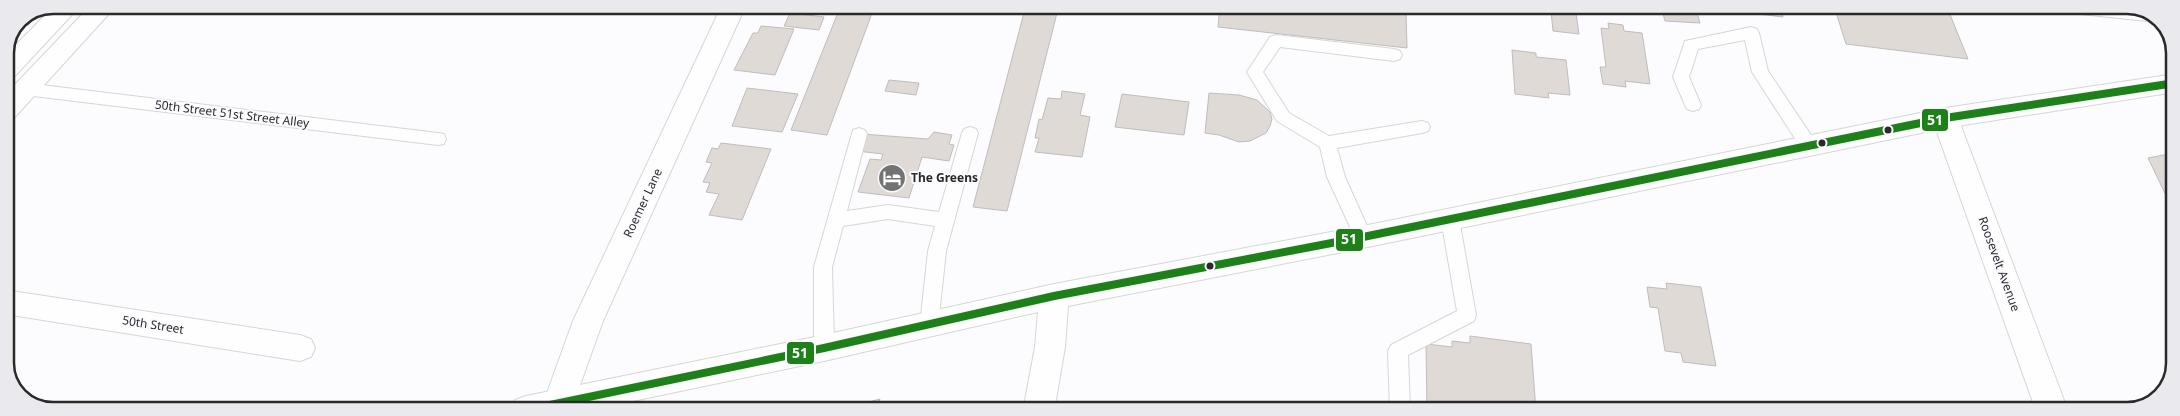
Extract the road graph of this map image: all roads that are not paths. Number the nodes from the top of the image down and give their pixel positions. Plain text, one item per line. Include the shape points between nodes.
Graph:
1 (60, 14) edge
2 (96, 14) edge
3 (730, 14) edge
4 (1394, 55) dead end
5 (14, 62) edge
6 (2166, 84) edge
7 (25, 89) junction
8 (14, 101) edge
9 (1692, 105) dead end
10 (1945, 118) junction
11 (1422, 127) dead end
12 (970, 133) dead end
13 (859, 134) dead end
14 (438, 139) dead end
15 (1327, 143) junction
16 (1809, 146) junction
17 (1450, 219) junction
18 (835, 220) junction
19 (946, 220) junction
20 (1363, 237) junction
21 (1054, 296) junction
22 (14, 303) edge
23 (929, 325) junction
24 (300, 348) dead end
25 (824, 348) junction
26 (559, 402) edge
27 (568, 402) edge
28 (1040, 402) edge
29 (1400, 402) edge
30 (2049, 402) edge

1 - 5 main road
2 - 7 main road
3 - 26 main road, Roemer Lane via 588,321
4 - 15 lane via 1276,41 1255,72 1283,117
6 - 10 main road
7 - 8 main road
7 - 14 lane, 50th Street 51st Street Alley
9 - 16 lane via 1681,76 1691,45 1751,33 1760,72
10 - 16 main road
10 - 30 main road, Roosevelt Avenue
11 - 15 lane
12 - 19 lane
13 - 18 lane
15 - 20 lane via 1336,177
16 - 17 main road
17 - 20 main road
17 - 29 lane via 1467,315 1398,351
18 - 19 lane via 888,212
18 - 25 lane via 823,267
19 - 23 lane via 937,252
20 - 21 main road
21 - 23 main road
21 - 28 main road via 1050,347
22 - 24 main road, 50th Street
23 - 25 main road
25 - 27 main road

